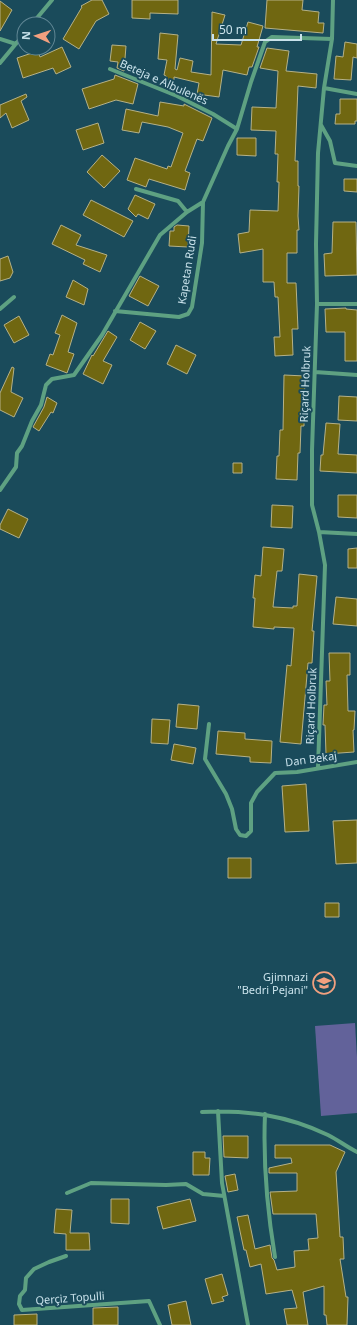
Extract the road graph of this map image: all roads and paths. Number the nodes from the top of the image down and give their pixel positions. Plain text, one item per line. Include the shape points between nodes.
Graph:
1 (52, 0) edge
2 (333, 0) edge
3 (39, 16) edge
4 (0, 39) edge
5 (332, 39) junction
6 (16, 44) joint
7 (0, 63) edge
8 (110, 68) dead end
9 (324, 88) junction
10 (357, 94) edge
11 (321, 125) junction
12 (237, 129) junction
13 (357, 166) edge
14 (136, 189) dead end
15 (203, 202) junction
16 (187, 212) junction
17 (14, 297) dead end
18 (317, 304) junction
19 (357, 304) edge
20 (0, 309) edge
21 (115, 311) junction
22 (315, 372) junction
23 (357, 375) edge
24 (0, 490) edge
25 (319, 532) junction
26 (357, 534) edge
27 (209, 724) dead end
28 (357, 762) edge
29 (318, 768) junction
30 (218, 1111) junction
31 (202, 1112) dead end
32 (265, 1114) junction
33 (357, 1152) edge
34 (67, 1193) dead end
35 (224, 1196) junction
36 (66, 1256) dead end
37 (275, 1257) dead end
38 (160, 1325) edge
39 (248, 1325) edge

1 - 3 street
2 - 5 street, Riçard Holbruk
4 - 6 street
5 - 9 street, Riçard Holbruk
5 - 12 street via 272,37 265,42
6 - 7 street
8 - 12 street, Beteja e Albulenës via 178,96
9 - 10 street
9 - 11 street, Riçard Holbruk
11 - 13 street via 330,141 335,163
11 - 18 street, Riçard Holbruk via 318,161
12 - 15 street, Kapetan Rudi
14 - 16 street via 178,201
15 - 16 street
15 - 21 street, Kapetan Rudi via 202,243 192,307 188,314 179,317
16 - 21 street via 160,235
17 - 20 street
18 - 19 street
18 - 22 street, Riçard Holbruk
21 - 24 street via 74,375 52,379 46,385 41,405 17,453 16,467
22 - 23 street
22 - 25 street, Riçard Holbruk via 312,505
25 - 26 street
25 - 29 street, Riçard Holbruk via 325,565
27 - 29 street, Dan Bekaj via 205,759 226,794 240,835 246,836 251,831 251,803 257,792 275,773
28 - 29 street, Dan Bekaj
30 - 31 street
30 - 32 street
30 - 35 street
32 - 33 street via 291,1120 328,1135
32 - 37 street via 263,1150
34 - 35 street via 91,1183 186,1184 203,1194
35 - 39 street
36 - 38 street, Qerçiz Topulli via 34,1269 26,1278 25,1290 20,1296 19,1304 22,1310 149,1301

